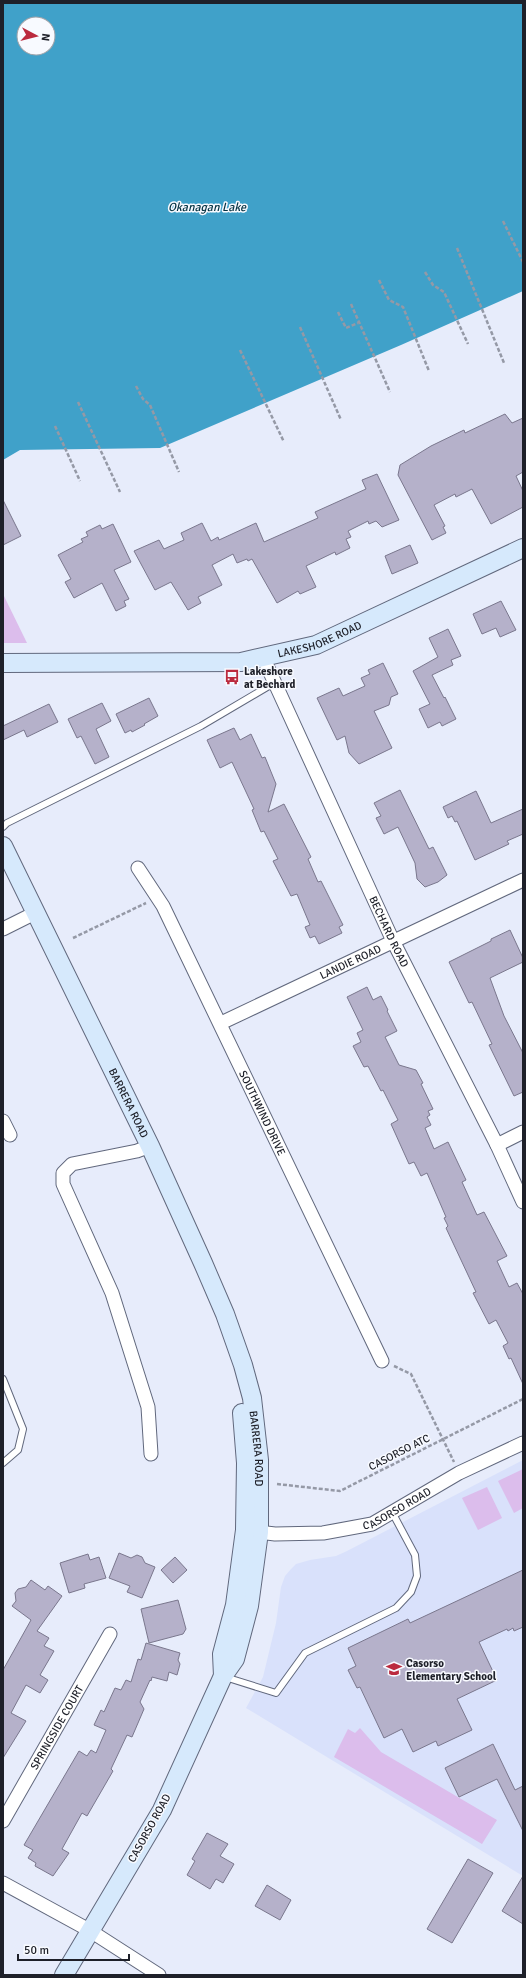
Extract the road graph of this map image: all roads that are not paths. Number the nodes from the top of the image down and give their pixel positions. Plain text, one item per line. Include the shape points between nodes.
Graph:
1 (523, 548) edge
2 (263, 658) junction
3 (3, 663) edge
4 (274, 683) junction
5 (3, 827) edge
6 (3, 846) edge
7 (138, 868) dead end
8 (523, 880) edge
9 (35, 913) junction
10 (3, 929) edge
11 (393, 941) junction
12 (221, 1023) junction
13 (3, 1121) edge
14 (523, 1132) edge
15 (10, 1135) dead end
16 (497, 1145) junction
17 (150, 1146) junction
18 (523, 1202) edge
19 (382, 1361) road end
20 (3, 1380) edge
21 (523, 1444) edge
22 (151, 1454) dead end
23 (3, 1463) edge
24 (392, 1512) junction
25 (252, 1531) junction
26 (110, 1634) dead end
27 (223, 1676) junction
28 (3, 1821) edge
29 (3, 1883) edge
30 (89, 1930) junction
31 (64, 1975) edge
32 (159, 1975) edge

1 - 2 street, LAKESHORE ROAD via 316,645
2 - 3 street, LAKESHORE ROAD via 241,662
2 - 4 street, BECHARD ROAD
4 - 5 lane via 201,726
4 - 11 street, BECHARD ROAD
6 - 9 street, BARRERA ROAD
7 - 12 street, SOUTHWIND DRIVE via 158,898
8 - 11 street, LANDIE ROAD
9 - 10 street
9 - 17 street, BARRERA ROAD
11 - 12 street, LANDIE ROAD
11 - 16 street, BECHARD ROAD
12 - 19 street, SOUTHWIND DRIVE
13 - 15 street
14 - 16 street
16 - 18 street, BECHARD ROAD
17 - 22 street via 72,1164 63,1173 63,1184 112,1293 148,1407
17 - 25 street, BARRERA ROAD via 225,1314 243,1365 240,1398
20 - 23 lane via 23,1429 18,1450
21 - 24 street, CASORSO ROAD via 459,1473
24 - 25 street, CASORSO ROAD via 372,1524 323,1533 275,1534
24 - 27 lane via 415,1555 417,1576 411,1592 396,1608 305,1653 276,1693
25 - 27 street, CASORSO ROAD via 222,1654
26 - 28 street, SPRINGSIDE COURT
27 - 30 street, CASORSO ROAD via 162,1810
29 - 30 street
30 - 31 street, CASORSO ROAD
30 - 32 street

